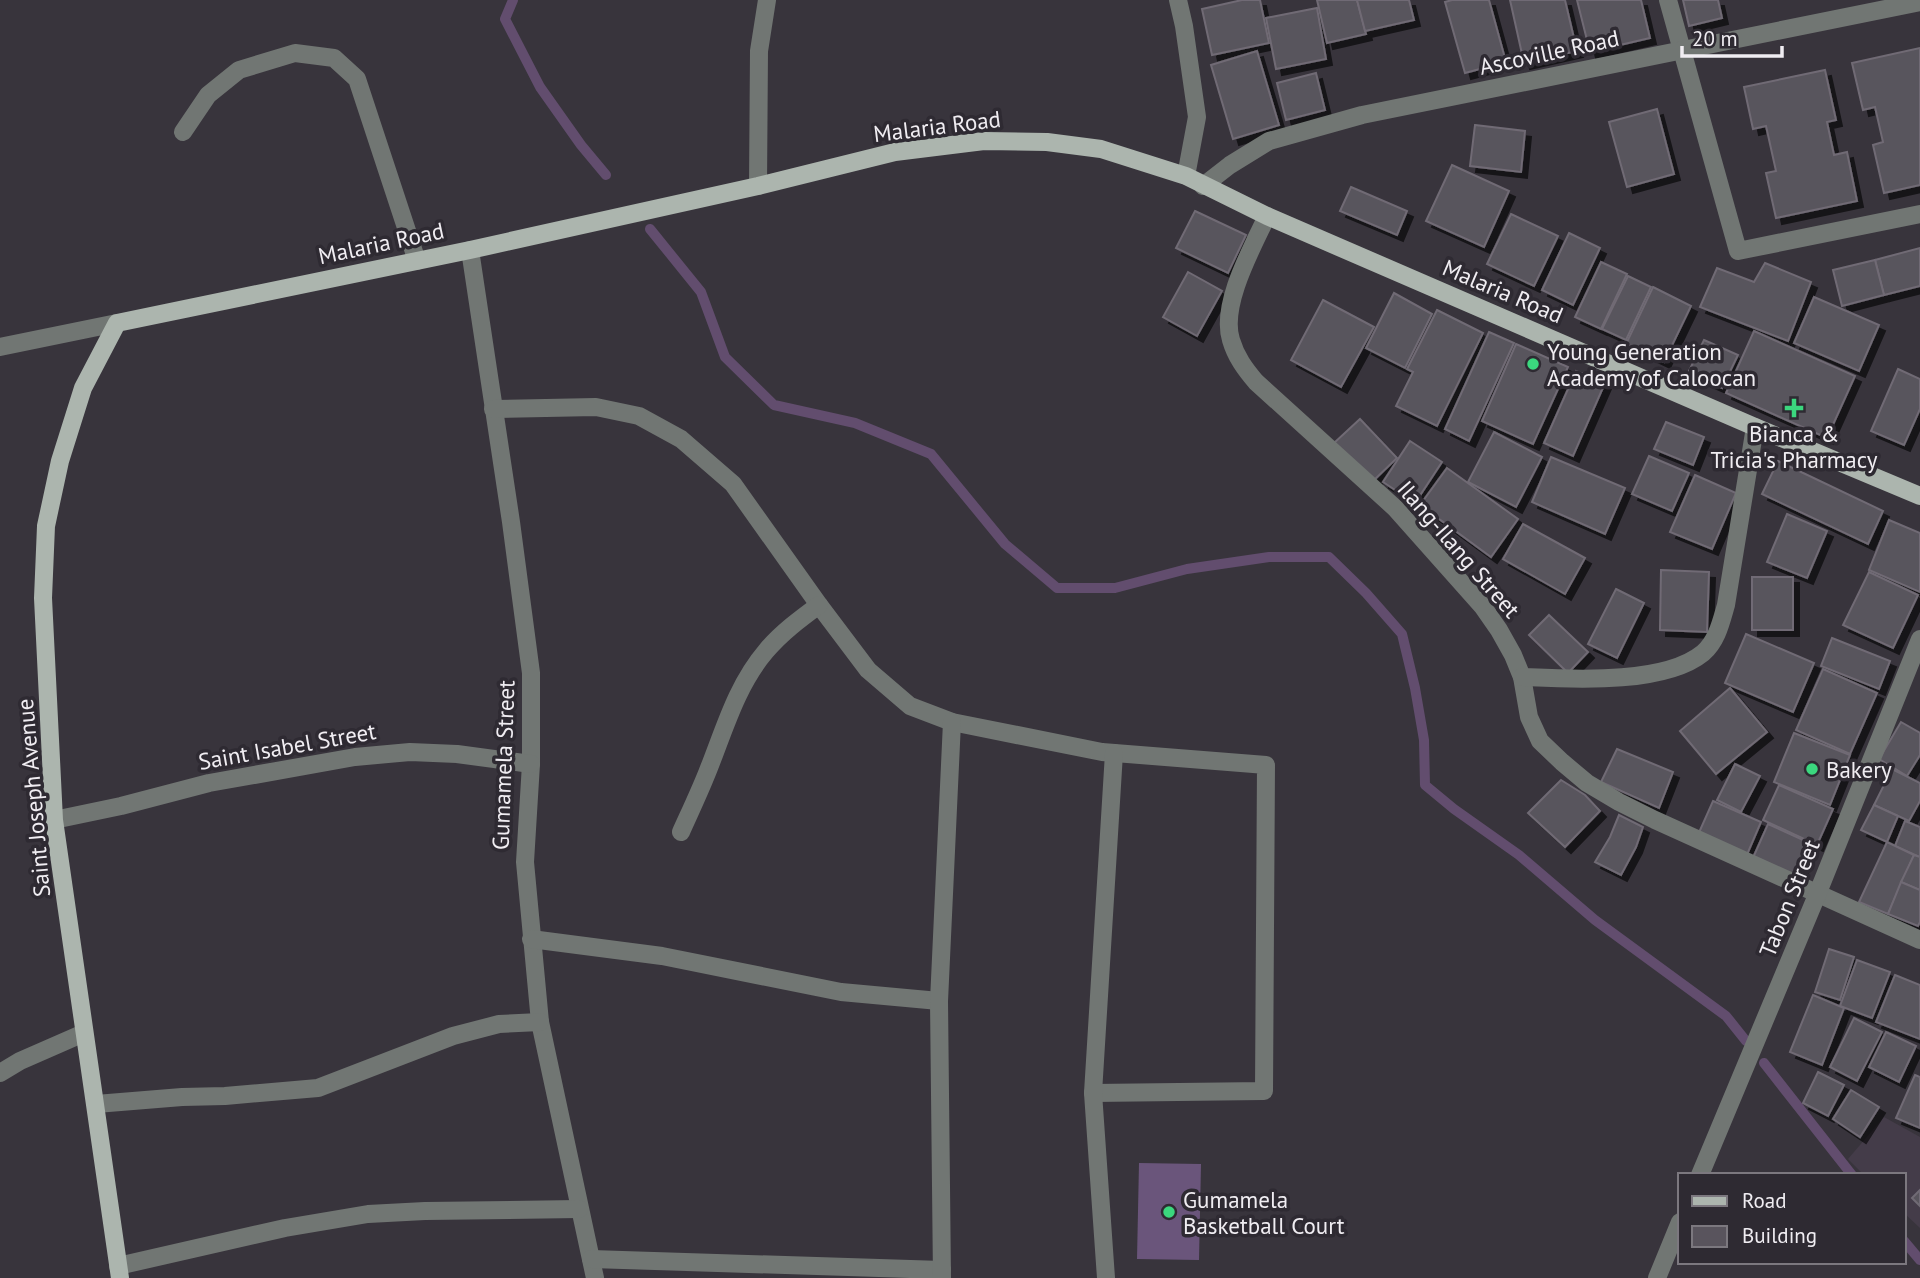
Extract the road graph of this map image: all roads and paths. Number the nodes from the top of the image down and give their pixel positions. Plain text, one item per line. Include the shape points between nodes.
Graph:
1 (767, 0) edge
2 (1178, 0) edge
3 (1668, 0) edge
4 (1920, 2) edge
5 (1683, 50) junction
6 (183, 132) dead end
7 (1186, 176) junction
8 (758, 186) junction
9 (1203, 186) junction
10 (1920, 214) edge
11 (1268, 216) junction
12 (470, 250) junction
13 (417, 261) junction
14 (117, 323) junction
15 (0, 347) edge
16 (493, 410) junction
17 (1755, 427) junction
18 (1919, 493) edge
19 (819, 605) junction
20 (1920, 639) edge
21 (1522, 677) junction
22 (952, 722) junction
23 (1114, 753) junction
24 (531, 764) junction
25 (54, 820) junction
26 (681, 832) dead end
27 (1817, 895) junction
28 (531, 939) junction
29 (1920, 940) edge
30 (939, 1001) junction
31 (540, 1022) junction
32 (85, 1033) junction
33 (0, 1073) edge
34 (1093, 1093) junction
35 (96, 1104) junction
36 (1701, 1173) edge
37 (579, 1209) junction
38 (1678, 1229) edge
39 (591, 1259) junction
40 (119, 1272) edge
41 (942, 1274) edge
42 (1662, 1277) edge
43 (595, 1278) edge
44 (1106, 1278) edge

1 - 8 street via 759,51
2 - 7 street via 1197,117
3 - 5 street
4 - 5 street, Ascoville Road
5 - 9 street, Ascoville Road via 1362,115 1269,141
5 - 10 street via 1738,251
6 - 13 street via 208,95 239,70 295,53 334,58 357,79
7 - 8 main road, Malaria Road via 1101,149 984,141 895,152
7 - 9 main road, Malaria Road
8 - 12 main road, Malaria Road
9 - 11 main road, Malaria Road
11 - 17 main road, Malaria Road
11 - 21 street, Ilang-Ilang Street via 1228,311 1230,338 1239,361 1256,382 1395,508 1483,607
12 - 13 main road, Malaria Road
12 - 16 street, Gumamela Street
13 - 14 main road, Malaria Road
14 - 15 street
14 - 25 main road, Saint Joseph Avenue via 83,388 46,526 43,598
16 - 19 street via 596,407 639,416 681,439 733,484
16 - 24 street, Gumamela Street via 531,673
17 - 18 main road, Malaria Road
17 - 21 street via 1726,605 1719,632 1703,653 1649,674
19 - 22 street via 868,670 910,706
19 - 26 street via 790,626 751,672
20 - 27 street, Tabon Street
21 - 27 street, Ilang-Ilang Street via 1529,717 1540,741 1587,783
22 - 23 street
22 - 30 street
23 - 34 street
23 - 34 street via 1266,765 1264,1091
24 - 25 street, Saint Isabel Street via 445,753 355,757 209,783
24 - 28 street, Gumamela Street via 525,862
25 - 32 main road, Saint Joseph Avenue
27 - 29 street, Ilang-Ilang Street
27 - 36 street, Tabon Street
28 - 30 street via 662,956 841,992
28 - 31 street, Gumamela Street
30 - 41 street
31 - 35 street via 499,1024 453,1036 318,1088
31 - 37 street, Gumamela Street
32 - 33 street
32 - 35 main road, Saint Joseph Avenue
34 - 44 street
35 - 40 main road, Saint Joseph Avenue
37 - 39 street, Gumamela Street
37 - 40 street via 368,1214 285,1228
38 - 42 street
39 - 41 street
39 - 43 street, Gumamela Street

